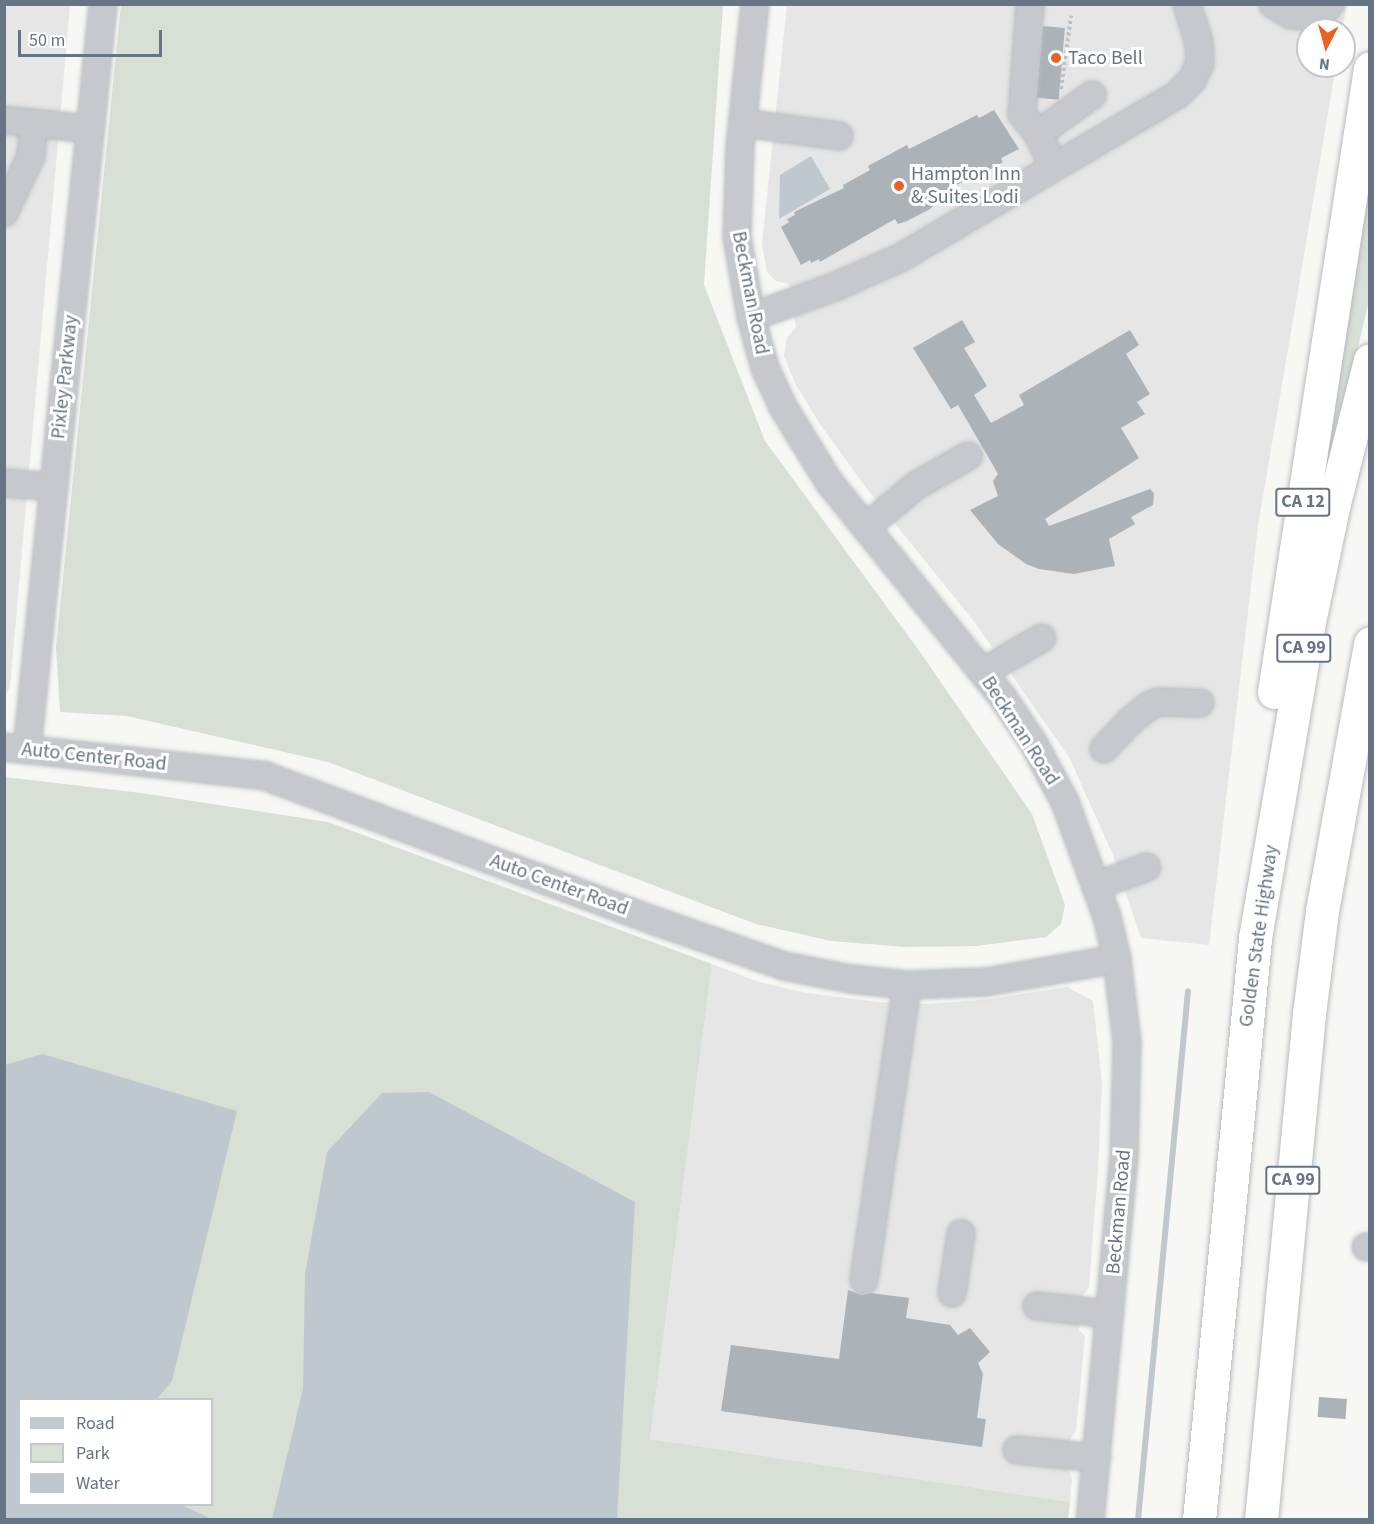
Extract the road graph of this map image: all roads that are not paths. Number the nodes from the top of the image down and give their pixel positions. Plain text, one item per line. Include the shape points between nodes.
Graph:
1 (103, 4) edge
2 (755, 4) edge
3 (1030, 4) edge
4 (1186, 4) edge
5 (1273, 4) edge
6 (1330, 4) edge
7 (1370, 68) edge
8 (1086, 99) road end
9 (4, 120) edge
10 (34, 123) junction
11 (743, 123) junction
12 (90, 129) junction
13 (1038, 134) junction
14 (839, 136) dead end
15 (1054, 167) junction
16 (4, 213) edge
17 (751, 317) junction
18 (1370, 360) edge
19 (968, 456) dead end
20 (4, 483) edge
21 (54, 487) junction
22 (866, 527) junction
23 (1042, 638) dead end
24 (1370, 643) edge
25 (983, 672) junction
26 (1200, 703) dead end
27 (1370, 721) edge
28 (16, 749) edge
29 (1104, 749) dead end
30 (1336, 842) junction
31 (1148, 867) dead end
32 (1096, 886) junction
33 (1255, 938) junction
34 (1117, 959) junction
35 (907, 985) junction
36 (962, 1234) dead end
37 (864, 1280) dead end
38 (952, 1293) dead end
39 (1037, 1306) dead end
40 (1110, 1314) junction
41 (1017, 1450) dead end
42 (1097, 1458) junction
43 (1090, 1520) edge
44 (1199, 1520) edge
45 (1261, 1520) edge

1 - 12 street, Pixley Parkway
2 - 11 street, Beckman Road
3 - 13 street via 1022,114
4 - 15 street via 1199,43 1200,63 1192,80 1177,95
5 - 6 street via 1291,15 1312,17
7 - 33 highway, CA 12 via 1270,718
8 - 13 street
9 - 10 street
10 - 12 street
10 - 16 street via 31,156
11 - 14 street
11 - 17 street, Beckman Road via 737,237
12 - 21 street, Pixley Parkway
13 - 15 street
15 - 17 street via 900,258
17 - 22 street, Beckman Road via 765,368 783,407 830,482
18 - 33 highway, Golden State Highway / CA 99 via 1308,627
19 - 22 street via 917,485
20 - 21 street
21 - 28 street, Pixley Parkway
22 - 25 street, Beckman Road
23 - 25 street
24 - 30 highway, CA 99
25 - 32 street, Beckman Road via 1034,744 1059,792
26 - 29 street via 1158,702 1149,706
27 - 30 highway
28 - 35 street, Auto Center Road via 265,776 784,966
30 - 45 highway, CA 99 via 1322,911 1309,1014
31 - 32 street
32 - 34 street, Beckman Road
33 - 44 highway, Golden State Highway / CA 99
34 - 35 street, Auto Center Road via 986,982
34 - 40 street, Beckman Road via 1127,1092
35 - 37 street
36 - 38 street
39 - 40 street
40 - 42 street, Beckman Road
41 - 42 street
42 - 43 street, Beckman Road

